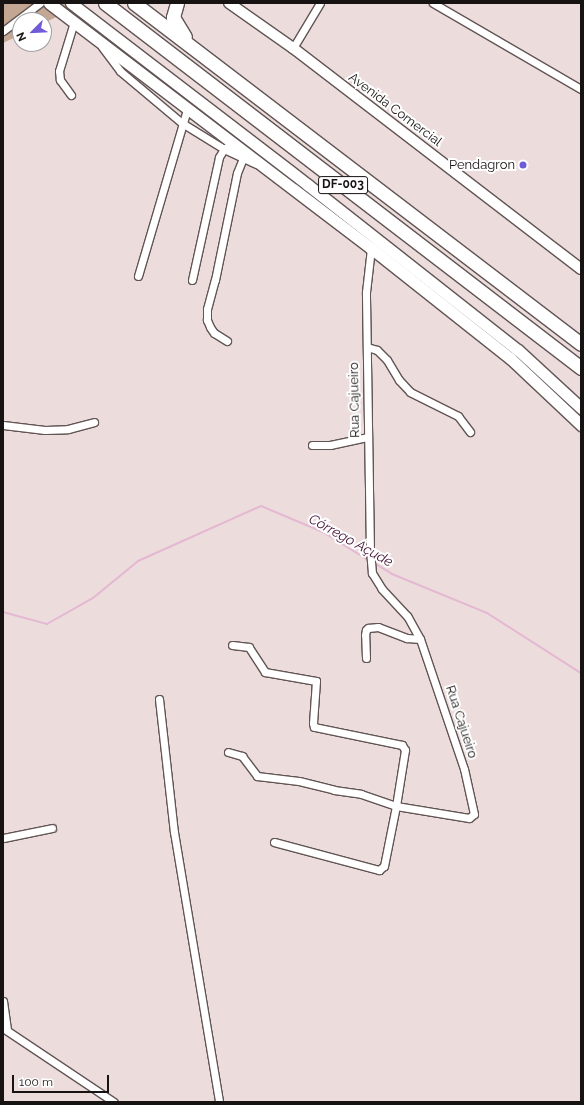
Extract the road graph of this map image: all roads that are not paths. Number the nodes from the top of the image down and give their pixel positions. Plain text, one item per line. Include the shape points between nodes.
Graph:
1 (40, 3) edge
2 (49, 3) edge
3 (71, 3) edge
4 (106, 3) edge
5 (134, 3) edge
6 (177, 3) edge
7 (229, 3) edge
8 (320, 3) edge
9 (433, 3) edge
10 (74, 22) junction
11 (3, 31) edge
12 (96, 39) junction
13 (293, 48) junction
14 (196, 50) junction
15 (581, 89) edge
16 (71, 95) dead end
17 (187, 109) junction
18 (182, 123) junction
19 (228, 146) junction
20 (244, 156) junction
21 (371, 248) junction
22 (581, 269) edge
23 (138, 276) dead end
24 (192, 280) dead end
25 (227, 341) dead end
26 (581, 344) edge
27 (367, 347) junction
28 (581, 368) edge
29 (581, 408) edge
30 (94, 422) dead end
31 (581, 425) edge
32 (3, 426) edge
33 (470, 432) dead end
34 (368, 438) junction
35 (312, 445) dead end
36 (420, 639) junction
37 (232, 645) dead end
38 (366, 658) dead end
39 (159, 699) dead end
40 (228, 752) dead end
41 (396, 806) junction
42 (52, 828) dead end
43 (3, 838) edge
44 (274, 842) dead end
45 (3, 1001) edge
46 (5, 1029) edge
47 (114, 1102) edge
48 (219, 1102) edge

1 - 11 street
2 - 10 main road
3 - 29 main road via 511,345
4 - 28 highway, DF-003
5 - 14 highway, DF-003
6 - 14 highway via 172,17
7 - 13 street, Avenida Comercial
8 - 13 street
9 - 15 street
10 - 12 main road
10 - 16 street via 59,71 60,80
12 - 17 main road
12 - 18 street via 120,71
13 - 22 street, Avenida Comercial
14 - 26 highway, DF-003
17 - 18 street
17 - 19 main road
18 - 19 street
18 - 23 street
19 - 20 main road
19 - 24 street via 219,157
20 - 21 main road via 267,169
20 - 25 street via 237,173 207,309 210,327 214,333
21 - 27 street, Rua Cajueiro via 367,274
21 - 31 main road via 510,358
27 - 33 street via 377,350 387,360 398,380 410,392 458,416
27 - 34 street, Rua Cajueiro
30 - 32 street via 68,429 45,430
34 - 35 street via 330,445
34 - 36 street, Rua Cajueiro via 372,573 382,589 407,616
36 - 38 street via 407,638 378,627 368,628 365,635
36 - 41 street, Rua Cajueiro via 464,769 474,814 469,818
37 - 41 street via 249,647 265,672 316,681 314,727 405,747
39 - 48 street via 174,832
40 - 41 street via 242,756 257,776 299,781 361,794
41 - 44 street via 384,866 379,870
42 - 43 street
45 - 46 street
46 - 47 street

